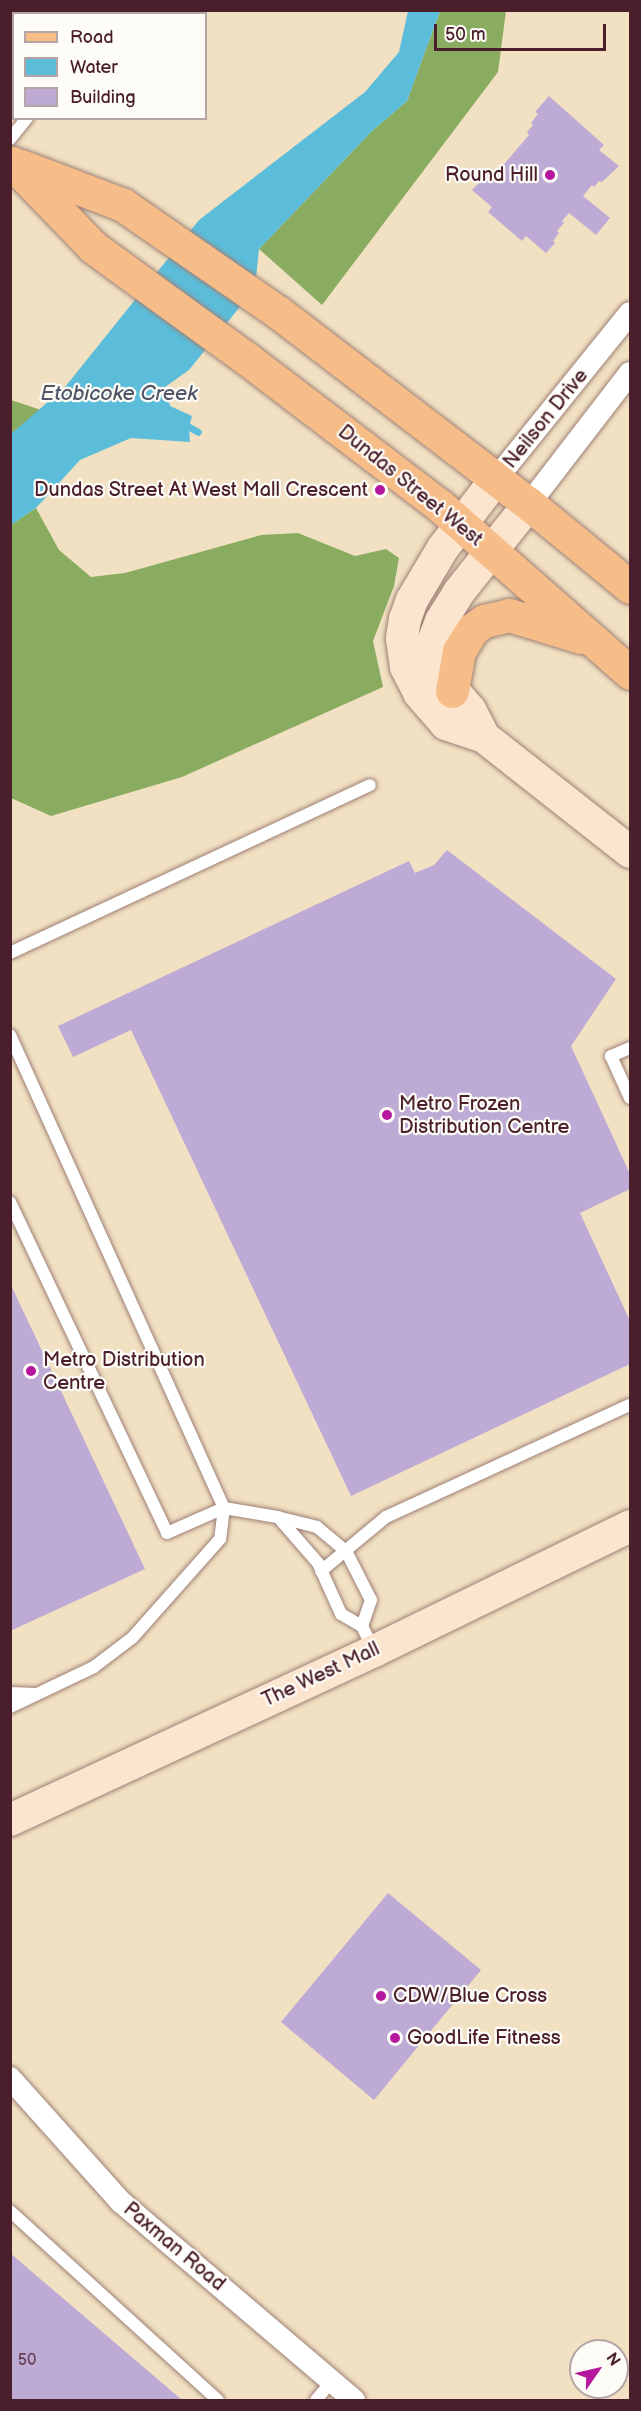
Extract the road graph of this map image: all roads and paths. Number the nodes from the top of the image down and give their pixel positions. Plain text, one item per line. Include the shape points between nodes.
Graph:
1 (26, 120) edge
2 (11, 155) edge
3 (630, 313) edge
4 (630, 373) edge
5 (496, 478) junction
6 (529, 504) junction
7 (460, 524) junction
8 (490, 550) junction
9 (630, 587) edge
10 (594, 641) junction
11 (630, 674) edge
12 (452, 691) junction
13 (484, 737) junction
14 (370, 785) dead end
15 (630, 852) edge
16 (10, 953) edge
17 (10, 1035) edge
18 (630, 1048) edge
19 (630, 1098) edge
20 (10, 1202) edge
21 (630, 1405) edge
22 (224, 1508) junction
23 (277, 1516) junction
24 (630, 1526) edge
25 (346, 1551) junction
26 (321, 1571) junction
27 (368, 1638) junction
28 (10, 1693) edge
29 (39, 1694) junction
30 (10, 1707) edge
31 (10, 1820) edge
32 (13, 2087) edge
33 (10, 2211) edge
34 (332, 2381) junction
35 (218, 2400) edge
36 (316, 2400) edge
37 (354, 2400) edge

1 - 2 lane
2 - 5 main road via 123,205 279,313
2 - 7 main road, Dundas Street West via 93,247 246,358
3 - 5 street, Neilson Drive
4 - 6 street, Neilson Drive
5 - 6 main road
5 - 7 main road, Neilson Drive
6 - 8 main road, Neilson Drive
6 - 9 main road
7 - 8 main road, Dundas Street West
7 - 13 main road, Neilson Drive via 412,600 402,648 414,685 434,711 446,724
8 - 10 main road, Dundas Street West
8 - 12 main road, Neilson Drive via 459,592 433,642 438,674
10 - 11 main road, Dundas Street West
10 - 12 main road via 525,618 496,617 484,621 465,639 459,651
12 - 13 main road, Neilson Drive via 470,710
13 - 15 main road
14 - 16 lane
17 - 22 lane
18 - 19 lane via 611,1056
20 - 22 lane via 167,1533
21 - 25 lane via 386,1517
22 - 23 lane
22 - 29 lane via 220,1539 132,1638 94,1667
23 - 25 lane via 317,1527
23 - 26 lane via 302,1541
24 - 27 main road, The West Mall
25 - 26 lane
25 - 27 lane via 371,1600
26 - 27 lane via 341,1614
27 - 31 main road, The West Mall
28 - 29 lane
29 - 30 lane
32 - 34 street, Paxman Road via 121,2202
33 - 35 lane
34 - 36 lane
34 - 37 street, Paxman Road

